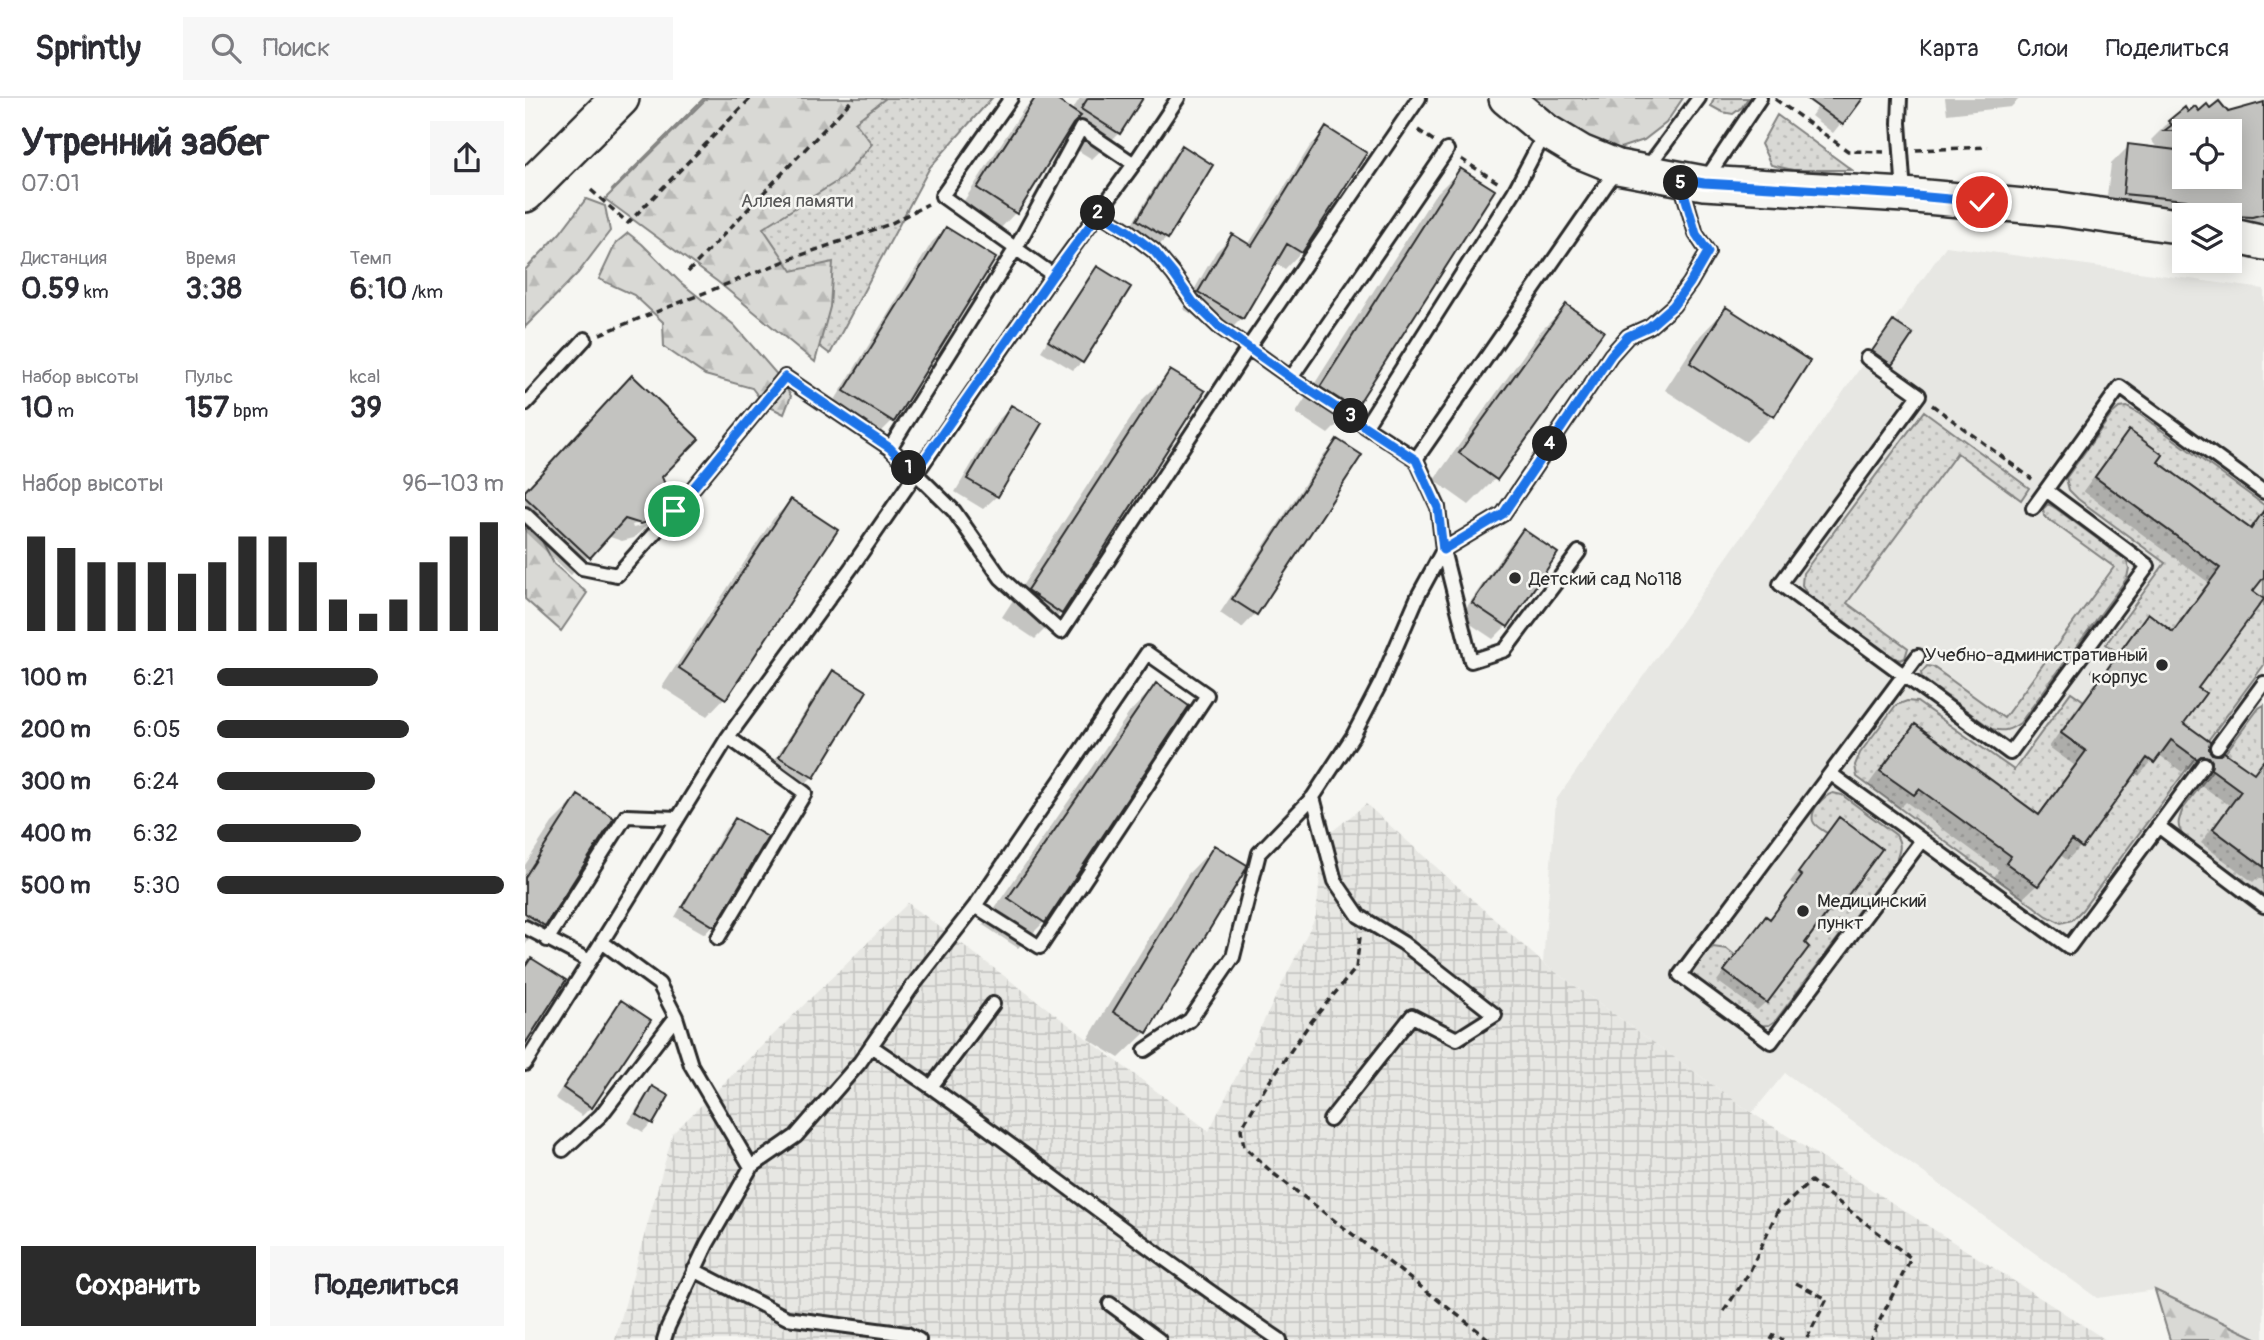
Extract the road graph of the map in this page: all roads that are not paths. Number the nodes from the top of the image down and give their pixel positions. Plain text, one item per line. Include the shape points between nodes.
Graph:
1 (620, 98) edge
2 (1011, 98) edge
3 (1178, 98) edge
4 (1419, 98) edge
5 (1506, 98) edge
6 (1699, 98) edge
7 (1760, 98) edge
8 (1900, 98) edge
9 (1546, 131) junction
10 (1447, 150) dead end
11 (1135, 164) junction
12 (1632, 170) junction
13 (1692, 181) junction
14 (525, 193) edge
15 (1905, 195) junction
16 (1099, 213) junction
17 (2172, 225) edge
18 (2242, 239) edge
19 (2264, 243) edge
20 (1016, 248) junction
21 (1053, 275) junction
22 (585, 339) road end
23 (1248, 348) junction
24 (1867, 358) dead end
25 (1291, 378) junction
26 (525, 404) edge
27 (1366, 425) junction
28 (890, 448) junction
29 (1416, 460) junction
30 (914, 474) junction
31 (2046, 490) junction
32 (2264, 492) edge
33 (2033, 508) dead end
34 (525, 514) edge
35 (1443, 550) junction
36 (1579, 552) dead end
37 (1919, 656) dead end
38 (1904, 676) junction
39 (2264, 683) edge
40 (728, 737) junction
41 (2217, 747) dead end
42 (2204, 764) dead end
43 (1831, 774) junction
44 (1313, 797) junction
45 (678, 818) junction
46 (2158, 826) junction
47 (1923, 840) junction
48 (975, 906) junction
49 (2264, 906) edge
50 (525, 927) edge
51 (717, 937) dead end
52 (547, 940) junction
53 (602, 942) junction
54 (590, 961) junction
55 (993, 1004) dead end
56 (676, 1017) junction
57 (871, 1046) junction
58 (1145, 1050) dead end
59 (525, 1064) edge
60 (931, 1087) junction
61 (1330, 1120) dead end
62 (563, 1150) dead end
63 (751, 1167) junction
64 (694, 1270) junction
65 (1110, 1304) dead end
66 (664, 1340) edge
67 (919, 1340) edge
68 (1159, 1340) edge
69 (1280, 1340) edge

1 - 14 main road
2 - 20 lane via 942,197
3 - 11 lane
4 - 23 lane
5 - 9 main road
6 - 12 lane
7 - 13 lane
8 - 15 lane
9 - 12 main road via 1581,152
9 - 27 lane via 1514,192
10 - 25 lane
11 - 16 lane
11 - 20 lane via 1081,128
12 - 13 main road
12 - 29 lane
13 - 15 main road
13 - 35 lane via 1696,234 1708,252 1690,283 1673,306 1650,326 1628,336 1611,355 1503,514
15 - 17 main road
16 - 21 lane
16 - 23 lane via 1154,251 1193,302
18 - 19 main road
20 - 21 lane
20 - 28 lane
21 - 30 lane
22 - 26 lane
23 - 25 lane
23 - 30 lane via 1061,632 1001,579 954,511
24 - 38 lane via 1919,395 1780,584
25 - 27 lane
27 - 29 lane
28 - 30 lane
28 - 34 lane via 785,377 617,575 582,568
29 - 35 lane via 1438,508
30 - 40 lane
31 - 32 lane via 2120,387
31 - 33 lane
31 - 38 lane via 2148,566 2010,753
35 - 36 lane via 1471,661 1505,650
35 - 44 lane via 1353,736
37 - 38 lane
38 - 43 lane
39 - 41 lane
40 - 45 lane
40 - 51 lane via 806,793
42 - 46 lane
43 - 47 lane
43 - 47 lane via 1680,975 1771,1042
44 - 58 lane via 1259,853 1233,957 1198,1010
44 - 61 lane via 1335,881 1362,917 1403,943 1495,1016 1457,1039 1412,1016
45 - 52 lane via 626,816
45 - 53 lane
46 - 47 lane via 2069,947
46 - 49 lane
48 - 48 lane via 1147,653 1207,695 1040,947
48 - 57 lane
50 - 52 lane
52 - 54 lane
53 - 54 lane
53 - 56 lane via 659,985
54 - 59 lane
55 - 60 lane
56 - 62 lane via 601,1115
56 - 63 lane via 691,1065
57 - 60 lane
57 - 63 lane via 796,1136
60 - 69 lane
63 - 64 lane
64 - 66 lane
64 - 67 lane via 787,1318
65 - 68 lane

